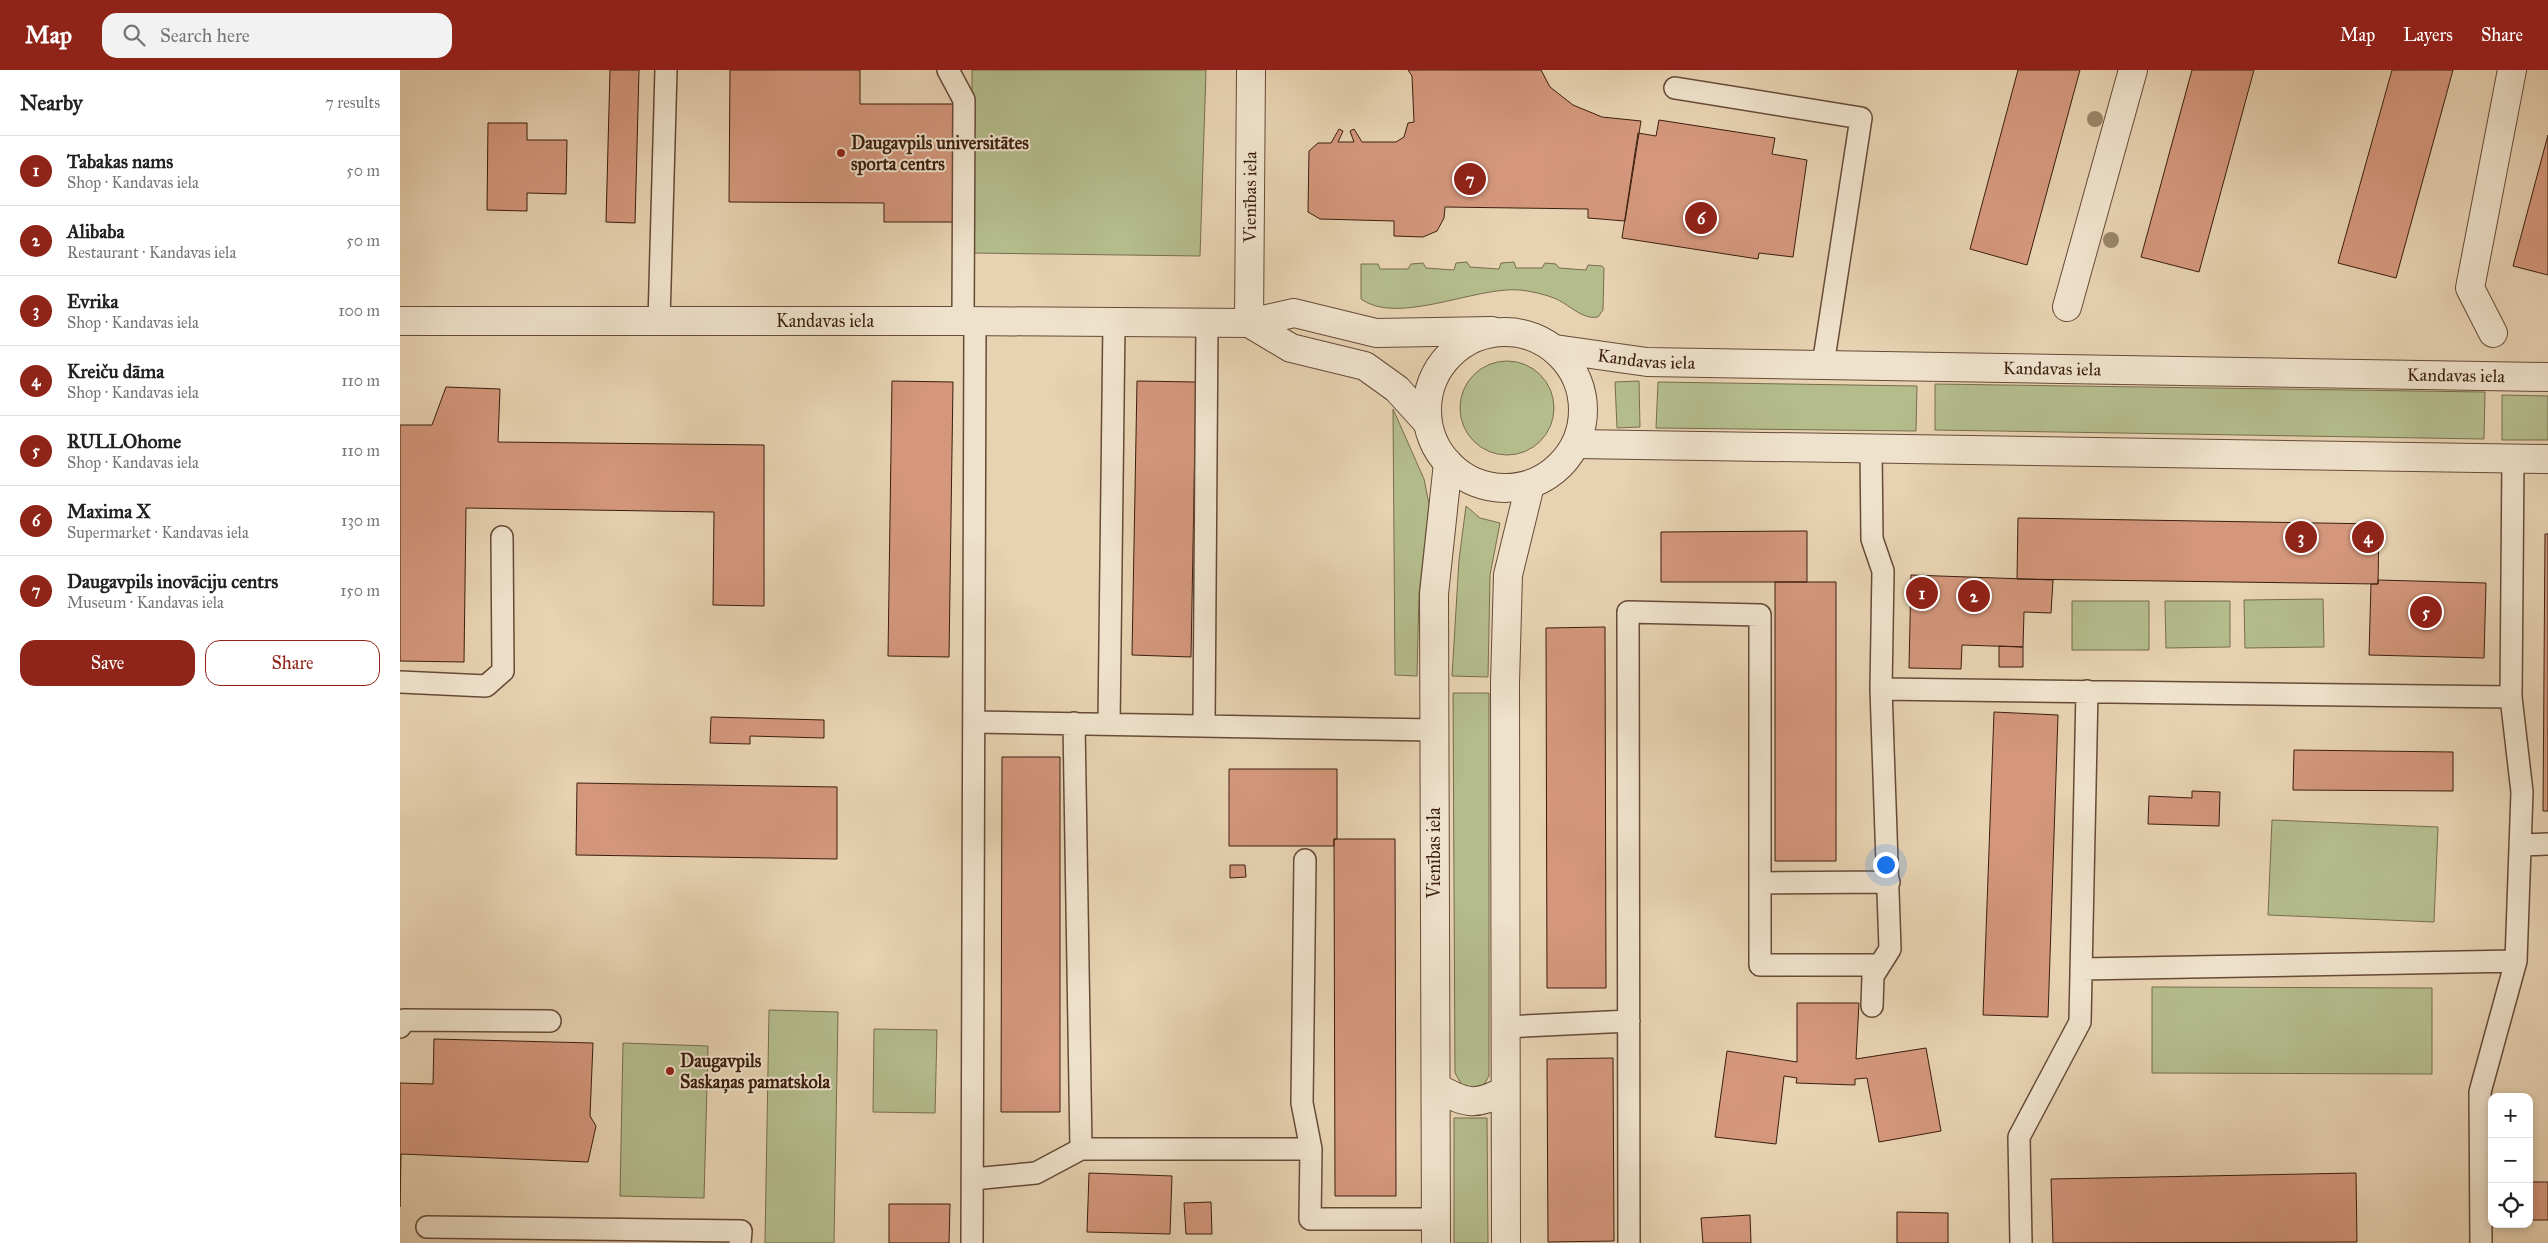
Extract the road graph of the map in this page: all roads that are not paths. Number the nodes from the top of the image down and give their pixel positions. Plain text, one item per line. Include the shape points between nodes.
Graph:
1 (666, 70) edge
2 (948, 70) edge
3 (1251, 70) edge
4 (2133, 70) edge
5 (2512, 70) edge
6 (1675, 88) dead end
7 (2067, 307) dead end
8 (400, 321) edge
9 (660, 321) junction
10 (969, 321) junction
11 (1114, 323) junction
12 (1207, 323) junction
13 (1249, 323) junction
14 (1492, 331) junction
15 (2493, 332) dead end
16 (1555, 349) junction
17 (1823, 364) junction
18 (2548, 377) edge
19 (1426, 421) junction
20 (1576, 444) junction
21 (1871, 448) junction
22 (2513, 459) junction
23 (2548, 459) edge
24 (1448, 463) junction
25 (1530, 485) junction
26 (502, 537) dead end
27 (400, 682) edge
28 (1881, 689) junction
29 (2086, 691) junction
30 (2511, 697) junction
31 (975, 722) junction
32 (1074, 723) junction
33 (1109, 724) junction
34 (1204, 725) junction
35 (1433, 730) junction
36 (2548, 844) edge
37 (2521, 845) junction
38 (1305, 860) dead end
39 (1889, 882) junction
40 (1761, 883) junction
41 (2516, 962) junction
42 (1879, 966) junction
43 (2081, 969) junction
44 (1872, 1006) dead end
45 (550, 1021) dead end
46 (1629, 1021) junction
47 (400, 1027) edge
48 (1505, 1027) junction
49 (1436, 1087) junction
50 (1504, 1091) junction
51 (1081, 1149) junction
52 (1311, 1149) junction
53 (973, 1179) junction
54 (427, 1227) dead end
55 (1436, 1231) edge
56 (740, 1243) edge
57 (972, 1243) edge
58 (1506, 1243) edge
59 (1629, 1243) edge
60 (2021, 1243) edge
61 (2482, 1243) edge

1 - 9 lane
2 - 10 lane via 964,100
3 - 13 street, Vienības iela
4 - 7 street
5 - 15 street via 2470,288
6 - 17 lane via 1861,118
8 - 9 street, Kandavas iela
9 - 10 street, Kandavas iela
10 - 11 street, Kandavas iela
10 - 31 lane
11 - 12 street, Kandavas iela
11 - 33 lane
12 - 13 street, Kandavas iela
12 - 34 lane
13 - 14 street, Kandavas iela via 1294,313 1376,333
13 - 19 street, Kandavas iela via 1291,348 1365,366 1397,389
14 - 16 street, Kandavas iela via 1532,336
14 - 19 street, Kandavas iela via 1472,338 1440,368 1429,392
16 - 17 street, Kandavas iela via 1647,362
16 - 20 street, Kandavas iela via 1572,369 1582,393 1584,418
17 - 18 street, Kandavas iela
19 - 24 street, Kandavas iela via 1434,442
20 - 21 street
20 - 25 street, Kandavas iela via 1565,461
21 - 22 street
21 - 28 lane via 1872,539 1883,571
22 - 23 street
22 - 30 lane
24 - 25 street, Kandavas iela via 1466,477 1486,486
24 - 35 street, Vienības iela via 1434,594
25 - 48 street via 1508,575
26 - 27 lane via 503,671 486,686
28 - 29 lane
28 - 39 lane
29 - 30 lane
29 - 43 lane
30 - 37 lane via 2522,792
31 - 32 lane
31 - 53 lane
32 - 33 lane
32 - 51 lane
33 - 34 lane
34 - 35 lane
35 - 49 street, Vienības iela
36 - 37 lane
37 - 41 lane
38 - 52 lane via 1302,1103
39 - 40 lane
39 - 42 lane via 1890,949
40 - 42 lane via 1760,965
40 - 46 lane via 1760,615 1628,612
41 - 43 lane
41 - 61 lane via 2480,1092
42 - 44 lane via 1873,976
43 - 60 lane via 2080,1022 2019,1137
45 - 47 lane via 404,1020
46 - 48 lane
46 - 59 lane
48 - 50 street
49 - 50 street via 1459,1101 1487,1100
49 - 55 street, Vienības iela
50 - 58 street
51 - 52 lane
51 - 53 lane via 1036,1173
52 - 55 lane via 1310,1220
53 - 57 lane
54 - 56 lane via 741,1231

